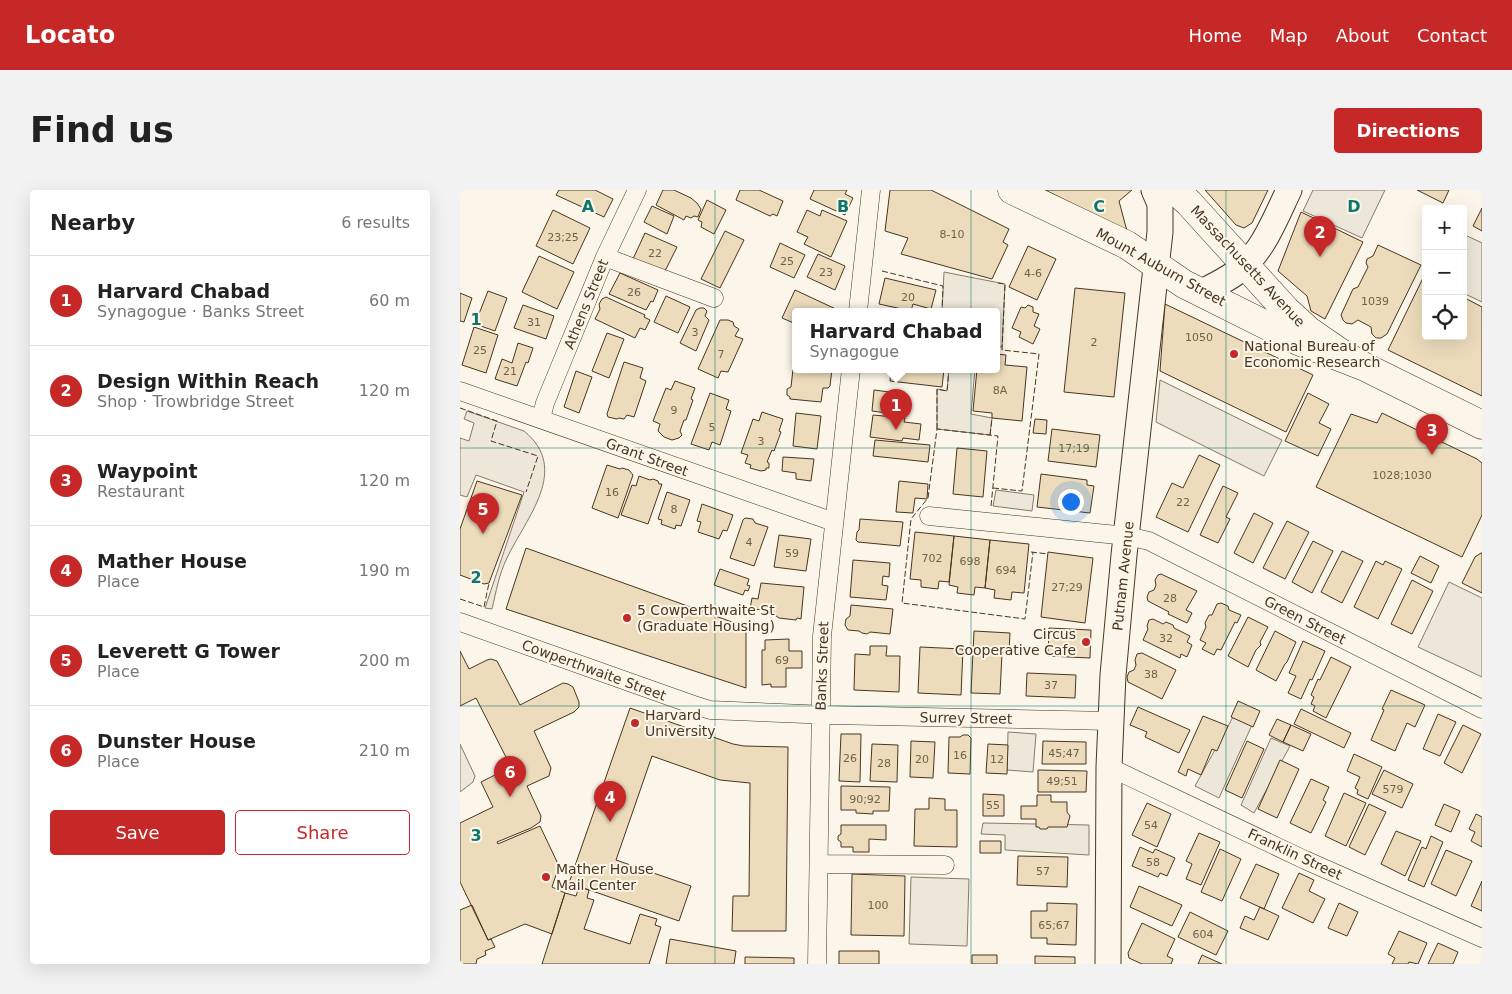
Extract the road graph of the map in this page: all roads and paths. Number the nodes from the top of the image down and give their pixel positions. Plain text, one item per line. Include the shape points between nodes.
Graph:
1 (637, 190) edge
2 (871, 190) edge
3 (1012, 190) edge
4 (1154, 190) edge
5 (1175, 190) edge
6 (1289, 190) edge
7 (605, 257) junction
8 (1245, 264) junction
9 (1156, 265) junction
10 (1202, 292) junction
11 (714, 298) dead end
12 (858, 308) edge
13 (1366, 367) junction
14 (851, 373) edge
15 (460, 390) edge
16 (541, 419) junction
17 (1482, 425) edge
18 (929, 516) dead end
19 (834, 522) junction
20 (1127, 536) junction
21 (460, 622) edge
22 (1482, 710) edge
23 (820, 715) junction
24 (1111, 721) junction
25 (1110, 767) junction
26 (819, 864) junction
27 (946, 865) dead end
28 (1482, 938) edge
29 (817, 964) edge
30 (1108, 964) edge

1 - 7 street, Athens Street
2 - 12 street
3 - 9 main road, Mount Auburn Street via 1127,245
4 - 9 main road, Putnam Avenue via 1161,212
5 - 8 main road, Massachusetts Avenue
6 - 8 main road via 1262,243
7 - 11 street
7 - 16 street, Athens Street
8 - 10 main road via 1232,276
8 - 13 main road, Massachusetts Avenue via 1309,331
9 - 10 main road, Mount Auburn Street
9 - 20 main road, Putnam Avenue
10 - 13 main road, Mount Auburn Street via 1306,344
13 - 17 main road, Massachusetts Avenue
14 - 19 street, Banks Street
15 - 16 street, Grant Street
16 - 19 street, Grant Street
18 - 20 street, Green Street
19 - 23 street, Banks Street via 822,636
20 - 22 street, Green Street via 1149,541
20 - 24 main road, Putnam Avenue
21 - 23 street, Cowperthwaite Street via 702,708
23 - 24 street, Surrey Street
23 - 26 street, Banks Street
24 - 25 main road, Putnam Avenue
25 - 28 street, Franklin Street via 1306,860
25 - 30 main road, Putnam Avenue
26 - 27 street
26 - 29 street, Banks Street

